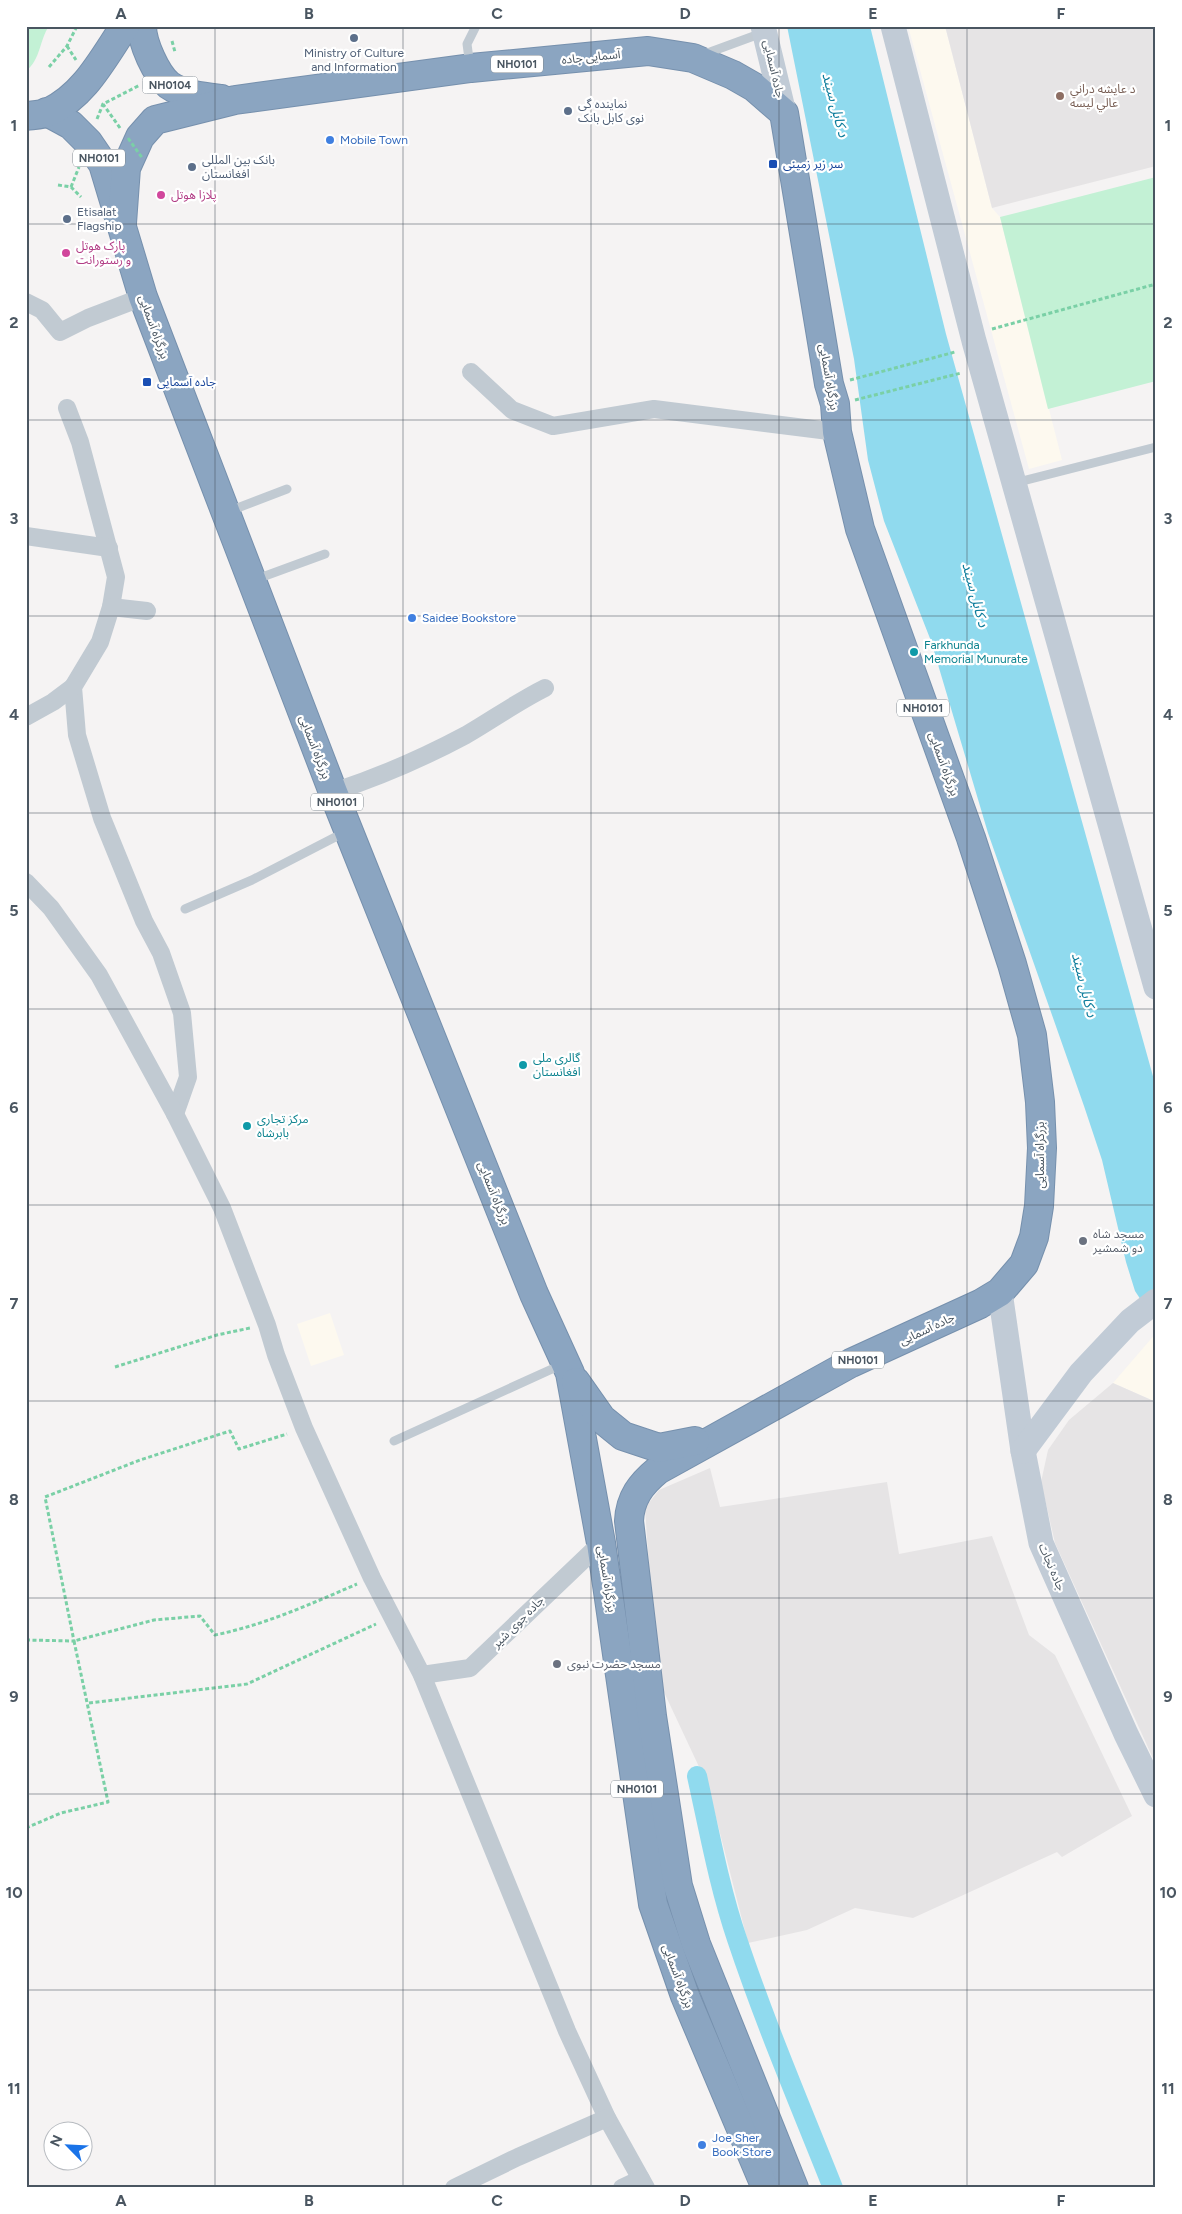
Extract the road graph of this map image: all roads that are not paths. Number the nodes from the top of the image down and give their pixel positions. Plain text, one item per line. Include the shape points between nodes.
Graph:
1 (125, 26) edge
2 (142, 26) edge
3 (476, 26) edge
4 (893, 26) edge
5 (764, 29) edge
6 (694, 58) junction
7 (471, 68) junction
8 (235, 100) junction
9 (784, 113) junction
10 (37, 114) edge
11 (122, 223) junction
12 (143, 298) junction
13 (26, 302) edge
14 (471, 372) dead end
15 (67, 408) dead end
16 (837, 432) junction
17 (1156, 447) edge
18 (1015, 483) junction
19 (287, 489) dead end
20 (225, 512) junction
21 (26, 536) edge
22 (110, 548) junction
23 (325, 554) dead end
24 (252, 581) junction
25 (112, 607) junction
26 (147, 611) dead end
27 (73, 687) junction
28 (545, 688) dead end
29 (26, 717) edge
30 (333, 792) junction
31 (348, 830) junction
32 (26, 882) edge
33 (185, 909) dead end
34 (1156, 987) edge
35 (175, 1114) junction
36 (1000, 1292) junction
37 (1156, 1301) edge
38 (568, 1368) junction
39 (721, 1436) junction
40 (394, 1441) dead end
41 (1023, 1451) junction
42 (601, 1543) junction
43 (422, 1676) junction
44 (1156, 1795) edge
45 (607, 2118) junction
46 (644, 2184) edge
47 (454, 2188) edge
48 (622, 2188) edge
49 (766, 2188) edge
50 (794, 2188) edge

1 - 10 highway via 92,76 73,97
2 - 8 highway, NH0104 via 150,58 168,84 186,93
3 - 7 lane via 467,44
4 - 18 main road via 964,343
5 - 6 lane
5 - 9 main road, جاده آسمایی
6 - 7 highway, آسمایی جاده / NH0101 via 648,51
6 - 9 highway, آسمایی جاده / NH0101 via 747,83
7 - 8 highway, آسمایی جاده / NH0101
8 - 11 highway, NH0101 via 154,120 140,137 126,168
9 - 16 highway, بزرگراه آسمایی / NH0101 via 835,404
10 - 11 highway, NH0101 via 71,126 88,142 103,164
11 - 12 highway, بزرگراه آسمایی / NH0101
12 - 13 street via 60,332 42,310
12 - 20 highway, بزرگراه آسمایی / NH0101
14 - 16 street via 512,410 553,426 654,409
15 - 22 street
16 - 36 highway, بزرگراه آسمایی / NH0101 via 860,529 971,838 1032,1034 1042,1148 1039,1206 1034,1237 1024,1264
17 - 18 lane
18 - 34 main road
19 - 20 lane
20 - 24 highway, بزرگراه آسمایی / NH0101
21 - 22 street
22 - 25 street via 116,577
23 - 24 lane
24 - 30 highway, بزرگراه آسمایی / NH0101
25 - 26 street
25 - 27 street via 100,642
27 - 29 street
27 - 35 street via 77,735 102,818 144,921 161,953 182,1013 188,1077
28 - 30 street via 466,735 390,773
30 - 31 highway, بزرگراه آسمایی / NH0101
31 - 33 lane via 252,880
31 - 38 highway, بزرگراه آسمایی / NH0101 via 534,1294
32 - 35 street via 51,908 99,975
35 - 43 street via 222,1208 304,1428 372,1578
36 - 39 highway, جاده آسمایی / NH0101 via 851,1363
36 - 41 main road, جاده نجات
37 - 41 main road via 1130,1321 1081,1373
38 - 39 highway via 602,1419 624,1436 659,1448
38 - 40 lane
38 - 42 highway, بزرگراه آسمایی / NH0101
39 - 50 highway, NH0101 via 644,1481 630,1506 628,1520 652,1716 678,1886 696,1944
41 - 44 main road, جاده نجات via 1041,1543
42 - 43 street, جاده جوی شیر via 470,1668
42 - 49 highway, بزرگراه آسمایی / NH0101 via 653,1904 685,1996
43 - 45 street
45 - 46 street
45 - 47 street
46 - 48 street

